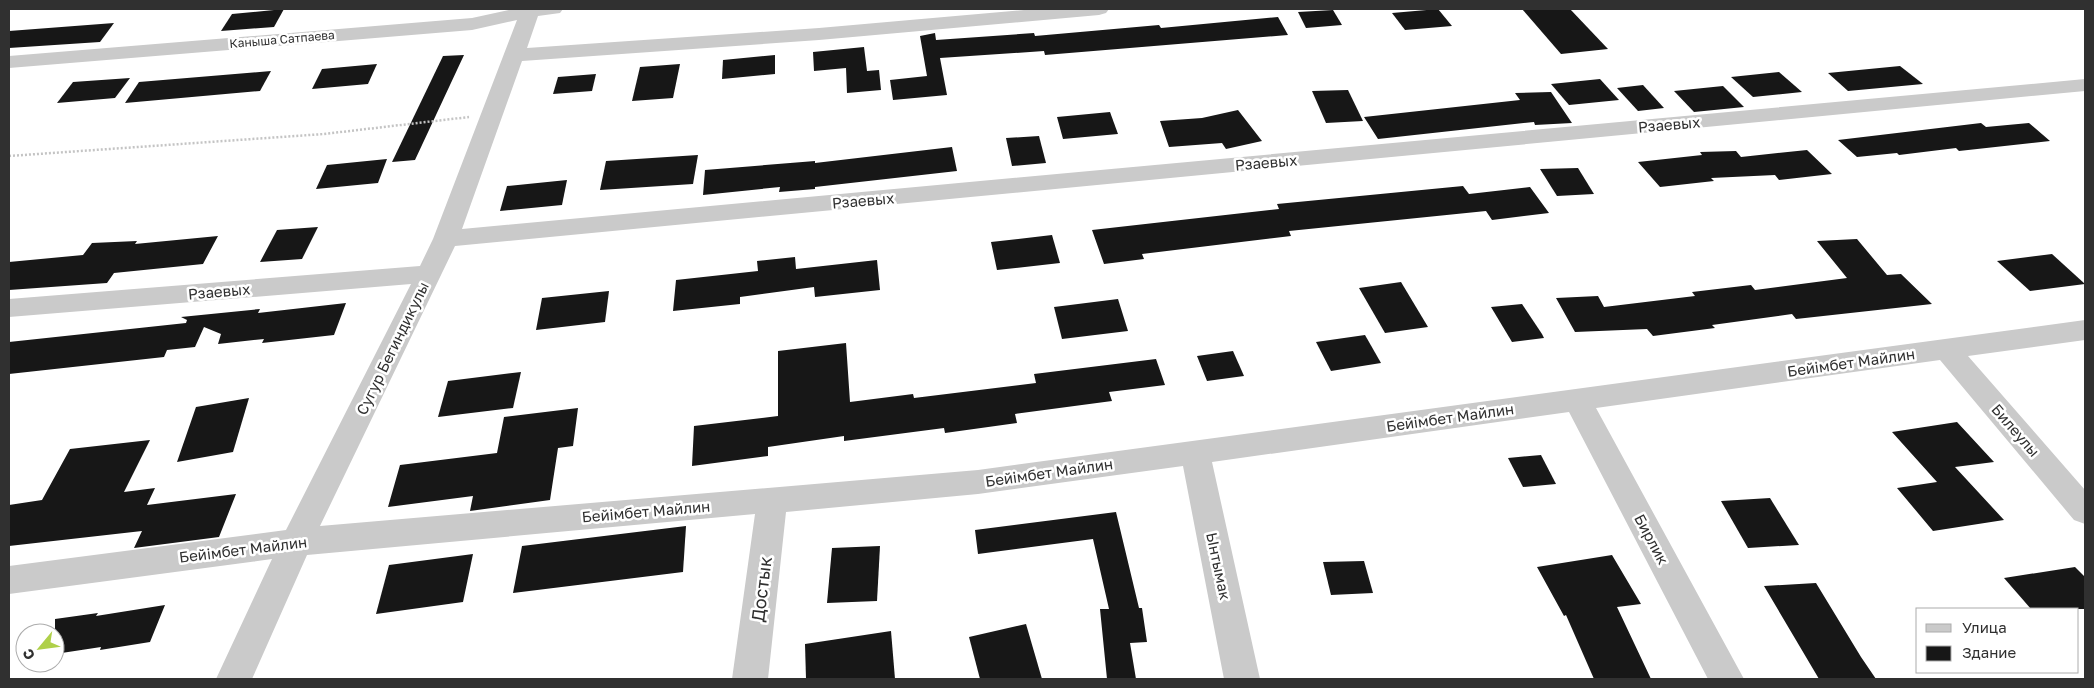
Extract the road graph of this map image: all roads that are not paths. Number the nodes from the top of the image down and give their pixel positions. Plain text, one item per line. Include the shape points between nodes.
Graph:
1 (538, 9) edge
2 (1099, 9) edge
3 (929, 16) edge
4 (514, 55) junction
5 (9, 62) edge
6 (2085, 85) edge
7 (446, 239) junction
8 (429, 274) junction
9 (9, 308) edge
10 (2085, 330) edge
11 (1946, 349) junction
12 (1577, 399) junction
13 (1195, 452) junction
14 (772, 500) junction
15 (2085, 511) edge
16 (296, 542) junction
17 (9, 580) edge
18 (234, 679) edge
19 (750, 679) edge
20 (1242, 679) edge
21 (1726, 679) edge

1 - 4 street, Сугур Бегиндикулы
1 - 5 street, Каныша Сатпаева via 472,24
2 - 3 street
3 - 4 street via 809,35
4 - 7 street, Сугур Бегиндикулы
6 - 7 street, Рзаевых
7 - 8 street, Сугур Бегиндикулы
8 - 9 street, Рзаевых
8 - 16 street, Сугур Бегиндикулы
10 - 11 street, Бейімбет Майлин
11 - 12 street, Бейімбет Майлин
11 - 15 street, Билеулы
12 - 13 street, Бейімбет Майлин
12 - 21 street, Бирлик
13 - 14 street, Бейімбет Майлин via 978,482
13 - 20 street, Ынтымак
14 - 16 street, Бейімбет Майлин
14 - 19 street, Достык
16 - 17 street, Бейімбет Майлин
16 - 18 street, Сугур Бегиндикулы

